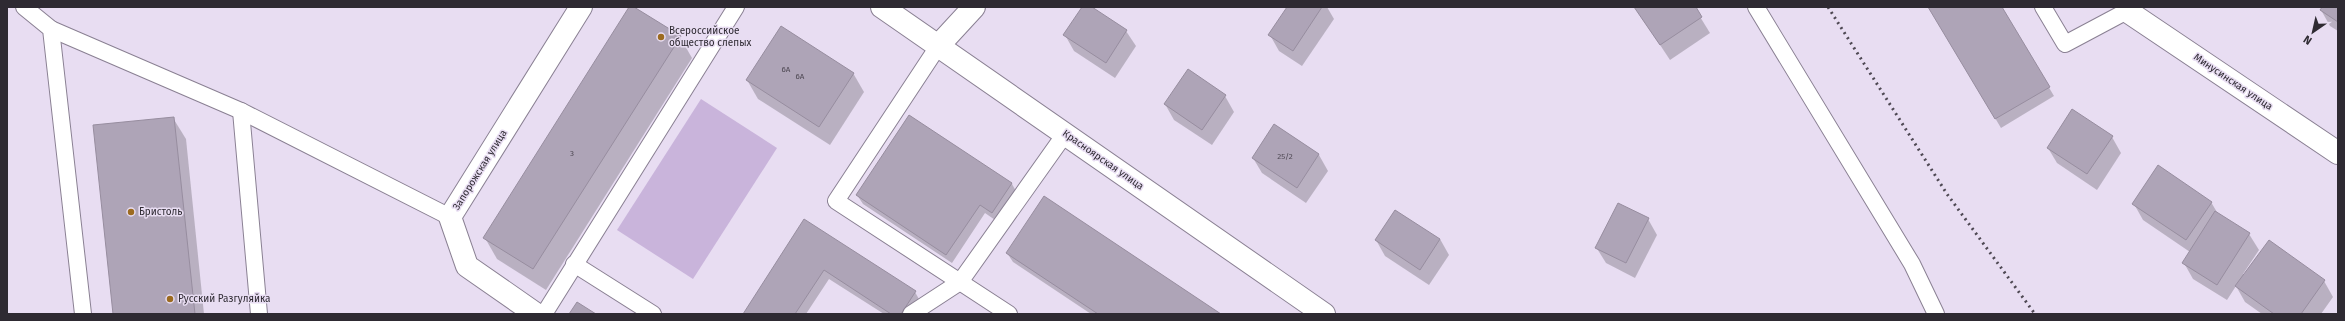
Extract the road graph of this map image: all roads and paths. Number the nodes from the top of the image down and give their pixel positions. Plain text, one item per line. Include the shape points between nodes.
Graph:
1 (24, 7) edge
2 (581, 7) edge
3 (736, 7) edge
4 (882, 7) edge
5 (974, 7) edge
6 (1756, 7) edge
7 (2042, 7) edge
8 (2127, 8) edge
9 (51, 29) junction
10 (939, 45) junction
11 (241, 111) junction
12 (1065, 134) junction
13 (2338, 153) edge
14 (450, 217) junction
15 (574, 264) junction
16 (960, 282) junction
17 (83, 314) edge
18 (259, 314) edge
19 (536, 314) edge
20 (544, 314) edge
21 (653, 314) edge
22 (911, 314) edge
23 (1009, 314) edge
24 (1324, 314) edge
25 (1936, 314) edge

1 - 9 lane
2 - 14 street, Запорожская улица
3 - 15 lane
4 - 10 street, Красноярская улица
5 - 10 street
6 - 25 lane via 1912,264
7 - 8 lane via 2065,44
8 - 13 street, Минусинская улица
9 - 11 lane
9 - 17 lane
10 - 12 street, Красноярская улица
10 - 16 lane via 836,201
11 - 14 lane
11 - 18 lane
12 - 16 lane
12 - 24 street, Красноярская улица
14 - 19 street, Запорожская улица via 467,266
15 - 20 lane
15 - 21 lane
16 - 22 lane
16 - 23 lane

